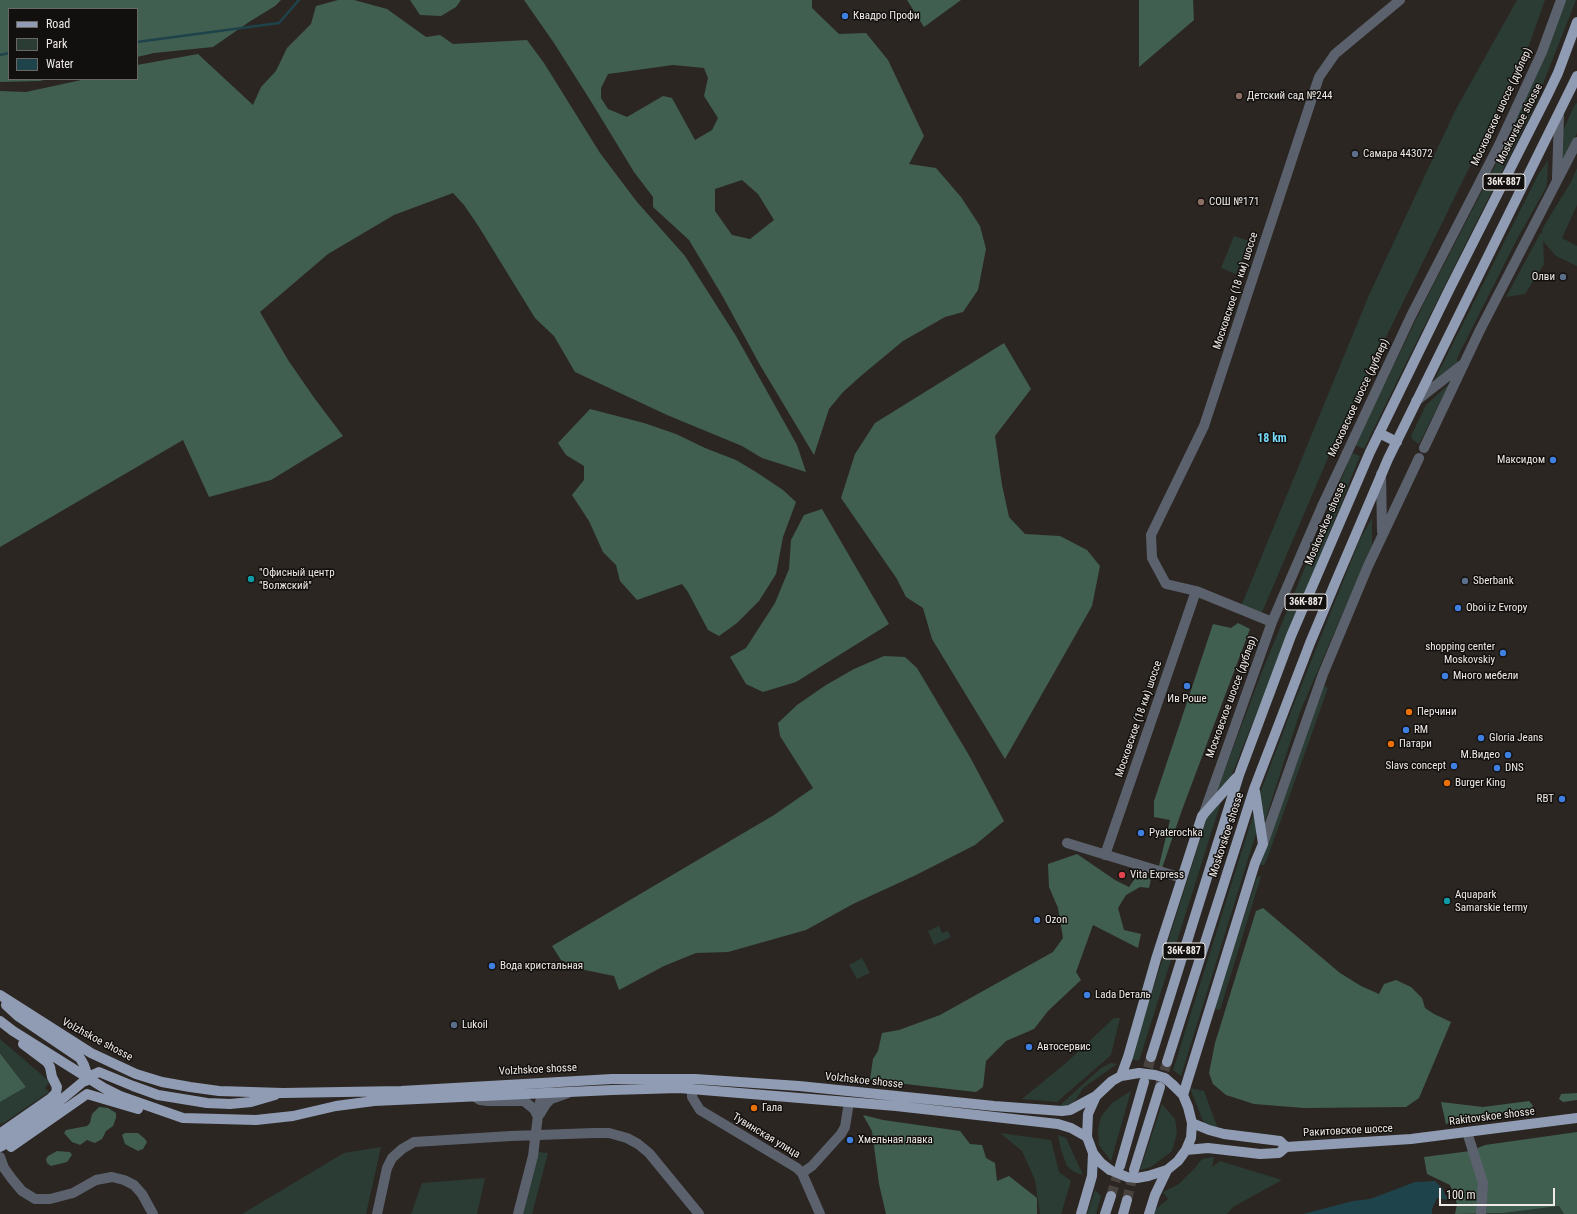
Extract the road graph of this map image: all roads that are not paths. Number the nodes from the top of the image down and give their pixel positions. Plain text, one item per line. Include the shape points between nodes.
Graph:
1 (1400, 0) edge
2 (1561, 0) edge
3 (1577, 22) edge
4 (1558, 73) junction
5 (1577, 80) edge
6 (1558, 116) junction
7 (1577, 142) edge
8 (1557, 180) junction
9 (1463, 364) junction
10 (1416, 402) junction
11 (1379, 433) junction
12 (1396, 442) junction
13 (1424, 448) dead end
14 (1419, 458) dead end
15 (1381, 474) junction
16 (1382, 536) junction
17 (1196, 591) junction
18 (1272, 622) junction
19 (1239, 775) junction
20 (1254, 789) junction
21 (1202, 816) junction
22 (1067, 843) dead end
23 (1263, 844) junction
24 (1105, 855) junction
25 (1182, 878) junction
26 (0, 996) edge
27 (0, 999) edge
28 (0, 1021) edge
29 (13, 1031) junction
30 (1151, 1057) tunnel mouth
31 (1167, 1062) tunnel mouth
32 (1121, 1076) junction
33 (86, 1078) junction
34 (588, 1080) junction
35 (1144, 1082) tunnel mouth
36 (523, 1083) junction
37 (1160, 1087) tunnel mouth
38 (692, 1089) junction
39 (82, 1090) junction
40 (572, 1092) junction
41 (283, 1093) junction
42 (542, 1093) junction
43 (524, 1094) junction
44 (1182, 1095) junction
45 (1096, 1096) junction
46 (475, 1097) junction
47 (850, 1102) junction
48 (538, 1117) junction
49 (183, 1118) junction
50 (1577, 1118) edge
51 (1192, 1123) junction
52 (1467, 1132) junction
53 (0, 1134) edge
54 (536, 1134) junction
55 (1087, 1136) junction
56 (0, 1139) edge
57 (0, 1147) edge
58 (1286, 1147) junction
59 (1186, 1150) junction
60 (0, 1152) edge
61 (1093, 1153) junction
62 (0, 1157) edge
63 (1120, 1166) tunnel mouth
64 (1134, 1170) tunnel mouth
65 (1167, 1170) junction
66 (802, 1173) junction
67 (1111, 1196) tunnel mouth
68 (1127, 1200) tunnel mouth
69 (153, 1214) edge
70 (377, 1214) edge
71 (518, 1214) edge
72 (699, 1214) edge
73 (820, 1214) edge
74 (1081, 1214) edge
75 (1105, 1214) edge
76 (1123, 1214) edge
77 (1149, 1214) edge
78 (1481, 1214) edge

1 - 17 street, Московское (18 км) шоссе via 1335,54 1319,77 1204,426 1151,534 1152,558 1166,584
2 - 18 street, Московское шоссе (дублер) via 1542,52 1357,429
3 - 4 main road, Moskovskoe shosse / 36К-887
4 - 5 main road
4 - 11 main road, Moskovskoe shosse / 36К-887
5 - 6 main road, Moskovskoe shosse / 36К-887
6 - 8 street
6 - 10 main road, Moskovskoe shosse / 36К-887
7 - 8 street
8 - 9 street
9 - 10 street
9 - 13 street
10 - 12 main road, Moskovskoe shosse / 36К-887
11 - 12 main road
11 - 19 main road, Moskovskoe shosse / 36К-887 via 1292,636
12 - 15 main road, Moskovskoe shosse / 36К-887
14 - 16 street
15 - 16 street
15 - 20 main road, Moskovskoe shosse / 36К-887 via 1310,644
16 - 23 street via 1322,674
17 - 18 street, Московское (18 км) шоссе
17 - 24 street, Московское (18 км) шоссе
18 - 21 street, Московское шоссе (дублер)
19 - 21 main road
19 - 30 main road, Moskovskoe shosse / 36К-887
20 - 23 main road
20 - 31 main road, Moskovskoe shosse / 36К-887
21 - 25 main road
22 - 24 street
23 - 44 main road
24 - 25 street
25 - 32 main road
26 - 41 main road, Volzhskoe shosse via 91,1053 136,1074 190,1088
27 - 33 main road via 18,1016 80,1058
28 - 29 main road, Volzhskoe shosse
29 - 33 main road, Volzhskoe shosse
29 - 53 main road via 27,1048 47,1062 57,1087 51,1098
32 - 44 main road, bridge via 1139,1073 1165,1078
32 - 45 main road
33 - 39 main road
33 - 41 main road via 99,1072 158,1094 207,1103 251,1102
33 - 49 main road, Volzhskoe shosse via 120,1096
33 - 56 main road via 20,1130
34 - 36 main road, Volzhskoe shosse
34 - 42 street via 571,1085 551,1086
34 - 45 main road, Volzhskoe shosse via 734,1081 1058,1111 1070,1110
35 - 63 main road
36 - 41 main road, Volzhskoe shosse via 401,1091
36 - 43 main road via 526,1088
37 - 64 main road
38 - 40 main road, Volzhskoe shosse
38 - 47 main road, Volzhskoe shosse
38 - 66 street, Тувинская улица via 692,1098 700,1110
39 - 49 main road via 89,1088
39 - 57 main road via 37,1124
40 - 42 main road, Volzhskoe shosse
40 - 48 street via 551,1099
42 - 43 main road, Volzhskoe shosse
42 - 48 street
43 - 46 main road, Volzhskoe shosse
44 - 51 main road
45 - 55 main road via 1088,1114
46 - 48 street via 488,1101 524,1101 534,1109
46 - 49 main road, Volzhskoe shosse via 367,1102 256,1120
47 - 55 main road, Volzhskoe shosse via 1058,1124
47 - 66 street via 841,1134 812,1166
48 - 54 street
49 - 60 main road via 162,1115 87,1094
50 - 52 main road, Rakitovskoe shosse
51 - 58 main road via 1224,1134 1280,1141
51 - 59 main road via 1191,1138
52 - 58 main road, Rakitovskoe shosse via 1411,1140
52 - 78 street via 1483,1183
54 - 70 street via 414,1142 392,1158 387,1168
54 - 71 street
54 - 72 street via 609,1133 627,1138 649,1153
55 - 61 main road
58 - 59 main road via 1279,1153 1260,1154 1208,1148
59 - 65 main road
61 - 65 main road, bridge via 1110,1170 1127,1177 1148,1176
61 - 74 main road via 1092,1176
62 - 69 street via 12,1179 22,1191 35,1199 50,1199 73,1193 96,1180 112,1177 134,1185
65 - 77 main road
66 - 73 street, Тувинская улица
67 - 75 main road
68 - 76 main road

